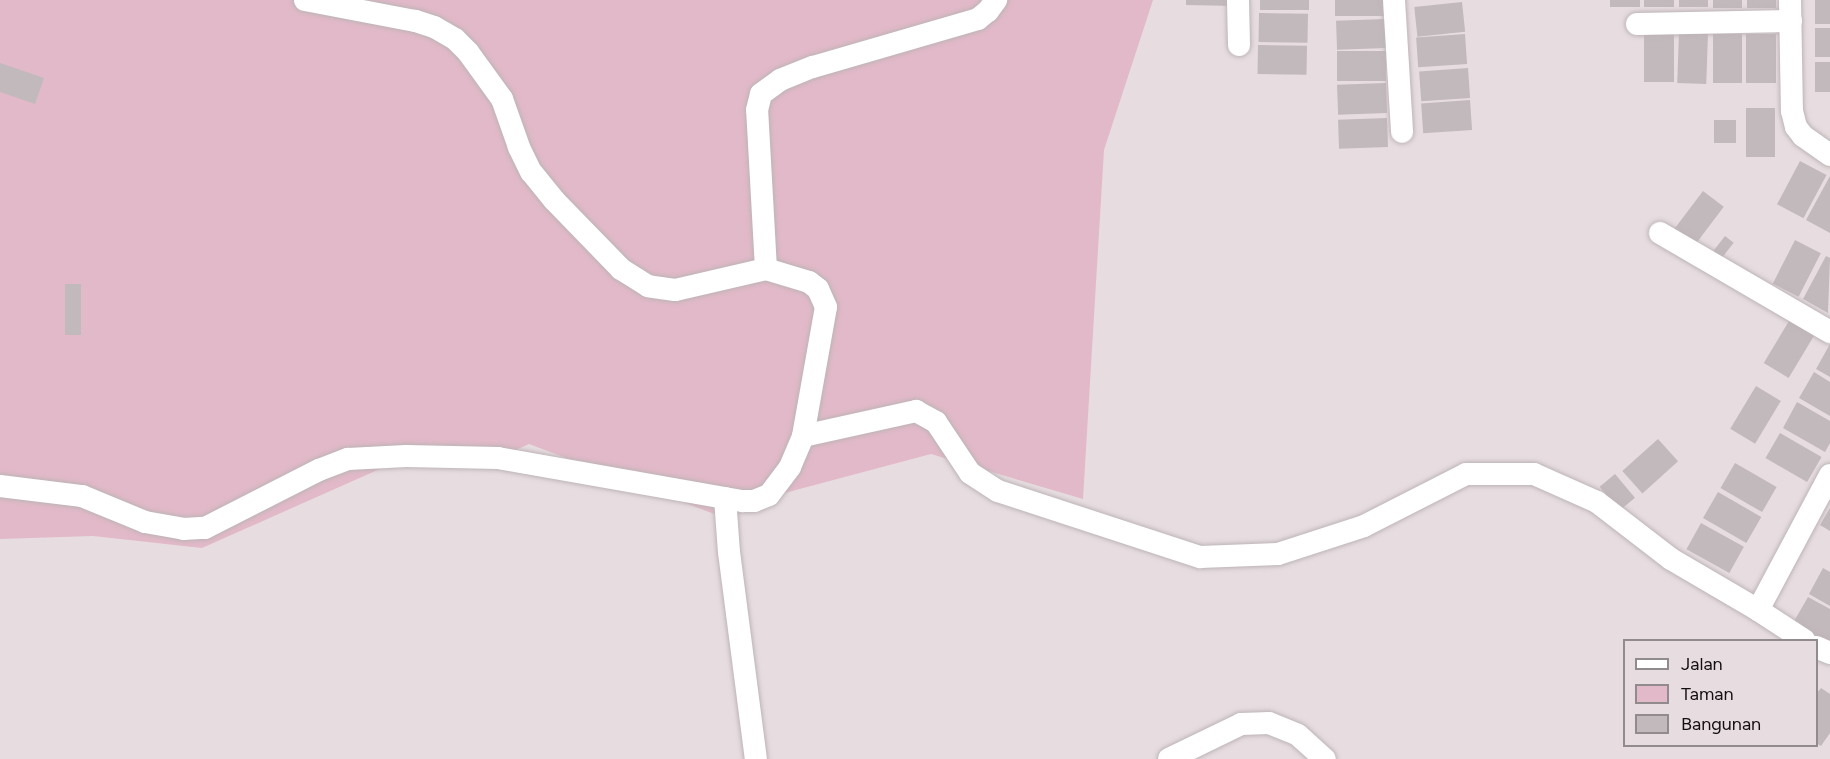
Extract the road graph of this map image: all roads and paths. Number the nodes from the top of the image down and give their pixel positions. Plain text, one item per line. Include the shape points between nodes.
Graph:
1 (305, 0) edge
2 (1238, 0) edge
3 (1394, 0) edge
4 (992, 6) edge
5 (1791, 11) edge
6 (1637, 24) dead end
7 (1239, 45) dead end
8 (1402, 132) dead end
9 (1830, 155) edge
10 (1660, 233) dead end
11 (766, 269) junction
12 (1830, 332) edge
13 (803, 436) junction
14 (1830, 475) edge
15 (0, 486) edge
16 (725, 498) junction
17 (1758, 610) junction
18 (1802, 639) edge
19 (756, 759) edge
20 (1169, 759) edge
21 (1325, 759) edge

1 - 11 street via 415,21 455,39 502,99 531,172 621,269 648,286 675,290
2 - 7 street
3 - 8 street
4 - 11 street via 978,19 813,67 780,80 761,94 757,111
5 - 6 street
5 - 9 street via 1792,111 1796,127 1819,150
10 - 12 street
11 - 13 street via 809,282 818,289 826,307
13 - 16 street via 790,467 769,495 754,501
13 - 17 street via 916,411 936,422 970,473 998,491 1200,557 1278,554 1364,526 1466,474 1534,474 1597,502 1671,559
14 - 17 street
15 - 16 street via 82,496 145,522 183,529 205,528 348,459 498,458
16 - 19 street
17 - 18 street
20 - 21 street via 1241,724 1269,723 1298,735

